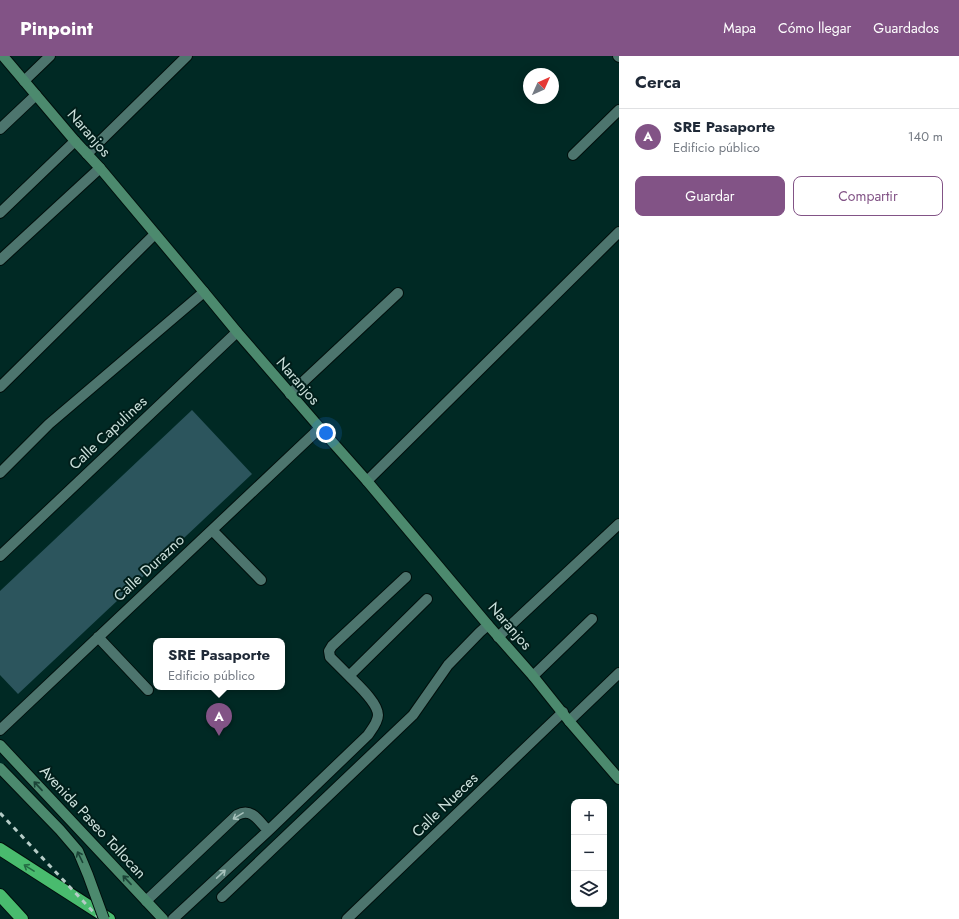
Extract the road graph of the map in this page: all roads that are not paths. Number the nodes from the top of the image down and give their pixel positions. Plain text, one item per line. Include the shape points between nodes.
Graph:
1 (3, 56) edge
2 (50, 56) edge
3 (187, 56) edge
4 (24, 81) junction
5 (36, 95) junction
6 (619, 110) edge
7 (0, 129) edge
8 (75, 142) junction
9 (87, 154) junction
10 (573, 155) dead end
11 (100, 168) junction
12 (0, 213) edge
13 (619, 232) edge
14 (155, 234) junction
15 (0, 260) edge
16 (204, 292) junction
17 (398, 293) dead end
18 (237, 332) junction
19 (0, 387) edge
20 (290, 394) junction
21 (320, 428) junction
22 (0, 473) edge
23 (366, 481) junction
24 (619, 524) edge
25 (212, 530) junction
26 (0, 556) edge
27 (406, 577) dead end
28 (261, 580) dead end
29 (427, 599) dead end
30 (592, 619) dead end
31 (488, 625) junction
32 (98, 637) junction
33 (498, 637) junction
34 (619, 673) edge
35 (349, 676) junction
36 (533, 676) junction
37 (148, 690) dead end
38 (562, 712) junction
39 (569, 721) junction
40 (0, 730) edge
41 (0, 745) edge
42 (0, 768) edge
43 (619, 779) edge
44 (268, 831) junction
45 (0, 850) edge
46 (0, 895) edge
47 (222, 897) dead end
48 (146, 901) junction
49 (22, 919) edge
50 (104, 919) edge
51 (109, 919) edge
52 (163, 919) edge
53 (173, 919) edge
54 (348, 919) edge

1 - 4 street, Naranjos
2 - 4 street
3 - 9 street
4 - 5 street, Naranjos
5 - 7 street
5 - 8 street, Naranjos
6 - 10 street
8 - 9 street, Naranjos
8 - 12 street
9 - 11 street, Naranjos
11 - 14 street, Naranjos
11 - 15 street
13 - 23 street
14 - 16 street, Naranjos
14 - 19 street
16 - 18 street, Naranjos
16 - 22 street via 49,424
17 - 20 street
18 - 20 street, Naranjos
18 - 26 street, Calle Capulines
20 - 21 street, Naranjos
21 - 23 street, Naranjos
21 - 25 street, Calle Durazno
23 - 31 street, Naranjos
24 - 33 street
25 - 28 street
25 - 32 street, Calle Durazno
27 - 35 street via 329,651 330,657
29 - 35 street
30 - 36 street
31 - 33 street, Naranjos
31 - 47 street via 448,665 413,715
32 - 37 street
32 - 40 street, Calle Durazno
33 - 36 street, Naranjos
34 - 39 street
35 - 44 street via 374,703 378,715 375,725 368,735
36 - 38 street, Naranjos
38 - 39 street, Naranjos
38 - 54 street, Calle Nueces
39 - 43 street, Naranjos
48 -> 41 street, Avenida Paseo Tollocan
50 -> 42 street, Avenida Paseo Tollocan, bridge via 78,851
44 -> 48 street via 253,815 242,812
53 -> 44 street
51 -> 45 highway
46 - 49 highway
48 - 52 street, Avenida Paseo Tollocan

